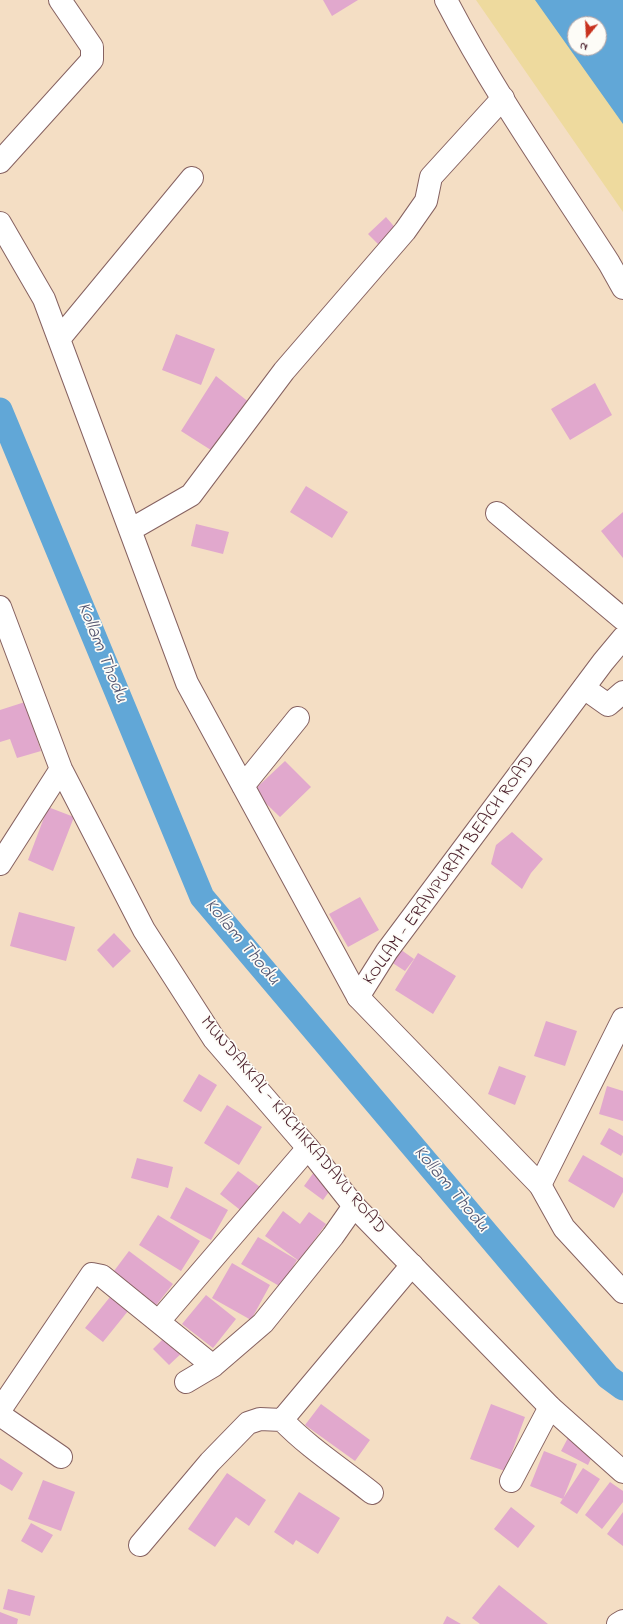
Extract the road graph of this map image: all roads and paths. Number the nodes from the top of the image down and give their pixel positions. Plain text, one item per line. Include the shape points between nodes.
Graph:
1 (60, 0) edge
2 (446, 0) edge
3 (503, 98) junction
4 (0, 162) edge
5 (192, 178) dead end
6 (0, 223) edge
7 (623, 288) edge
8 (59, 339) junction
9 (497, 513) dead end
10 (130, 530) junction
11 (0, 607) edge
12 (623, 619) edge
13 (623, 638) edge
14 (584, 688) junction
15 (623, 692) edge
16 (298, 718) dead end
17 (61, 769) junction
18 (243, 786) junction
19 (0, 864) edge
20 (358, 997) junction
21 (623, 1019) edge
22 (308, 1148) junction
23 (540, 1185) junction
24 (354, 1206) junction
25 (412, 1265) junction
26 (622, 1290) edge
27 (159, 1321) junction
28 (213, 1366) junction
29 (186, 1382) dead end
30 (2, 1405) edge
31 (550, 1407) junction
32 (282, 1420) junction
33 (61, 1457) dead end
34 (623, 1472) edge
35 (511, 1481) dead end
36 (372, 1493) dead end
37 (140, 1545) dead end
38 (623, 1621) edge
39 (618, 1624) edge

1 - 4 street via 92,47 92,60
2 - 3 street via 463,34
3 - 7 street
3 - 10 street via 431,177 426,202 405,231 284,371 191,496
5 - 8 street
6 - 8 street via 44,299
8 - 10 street
9 - 12 street
10 - 18 street via 187,683
11 - 17 street, MUNDAKKAL - KACHIKKADAVU ROAD
13 - 14 street, KOLLAM - ERAVIPURAM BEACH ROAD
14 - 15 street via 608,705
14 - 20 street, KOLLAM - ERAVIPURAM BEACH ROAD via 387,951
16 - 18 street
17 - 19 street
17 - 22 street, MUNDAKKAL - KACHIKKADAVU ROAD via 144,930 214,1039
18 - 20 street
20 - 23 street, KOLLAM - ERAVIPURAM BEACH ROAD
21 - 23 street
22 - 24 street, MUNDAKKAL - KACHIKKADAVU ROAD
22 - 27 street
23 - 26 street, KOLLAM - ERAVIPURAM BEACH ROAD via 564,1228
24 - 25 street, MUNDAKKAL - KACHIKKADAVU ROAD
24 - 28 street via 263,1323
25 - 31 street, MUNDAKKAL - KACHIKKADAVU ROAD
25 - 32 street
27 - 28 street
27 - 30 street via 102,1276 92,1274
28 - 29 street
30 - 33 street
31 - 34 street, MUNDAKKAL - KACHIKKADAVU ROAD
31 - 35 street
32 - 36 street via 296,1435
32 - 37 street via 260,1419 248,1423 210,1462
38 - 39 street

